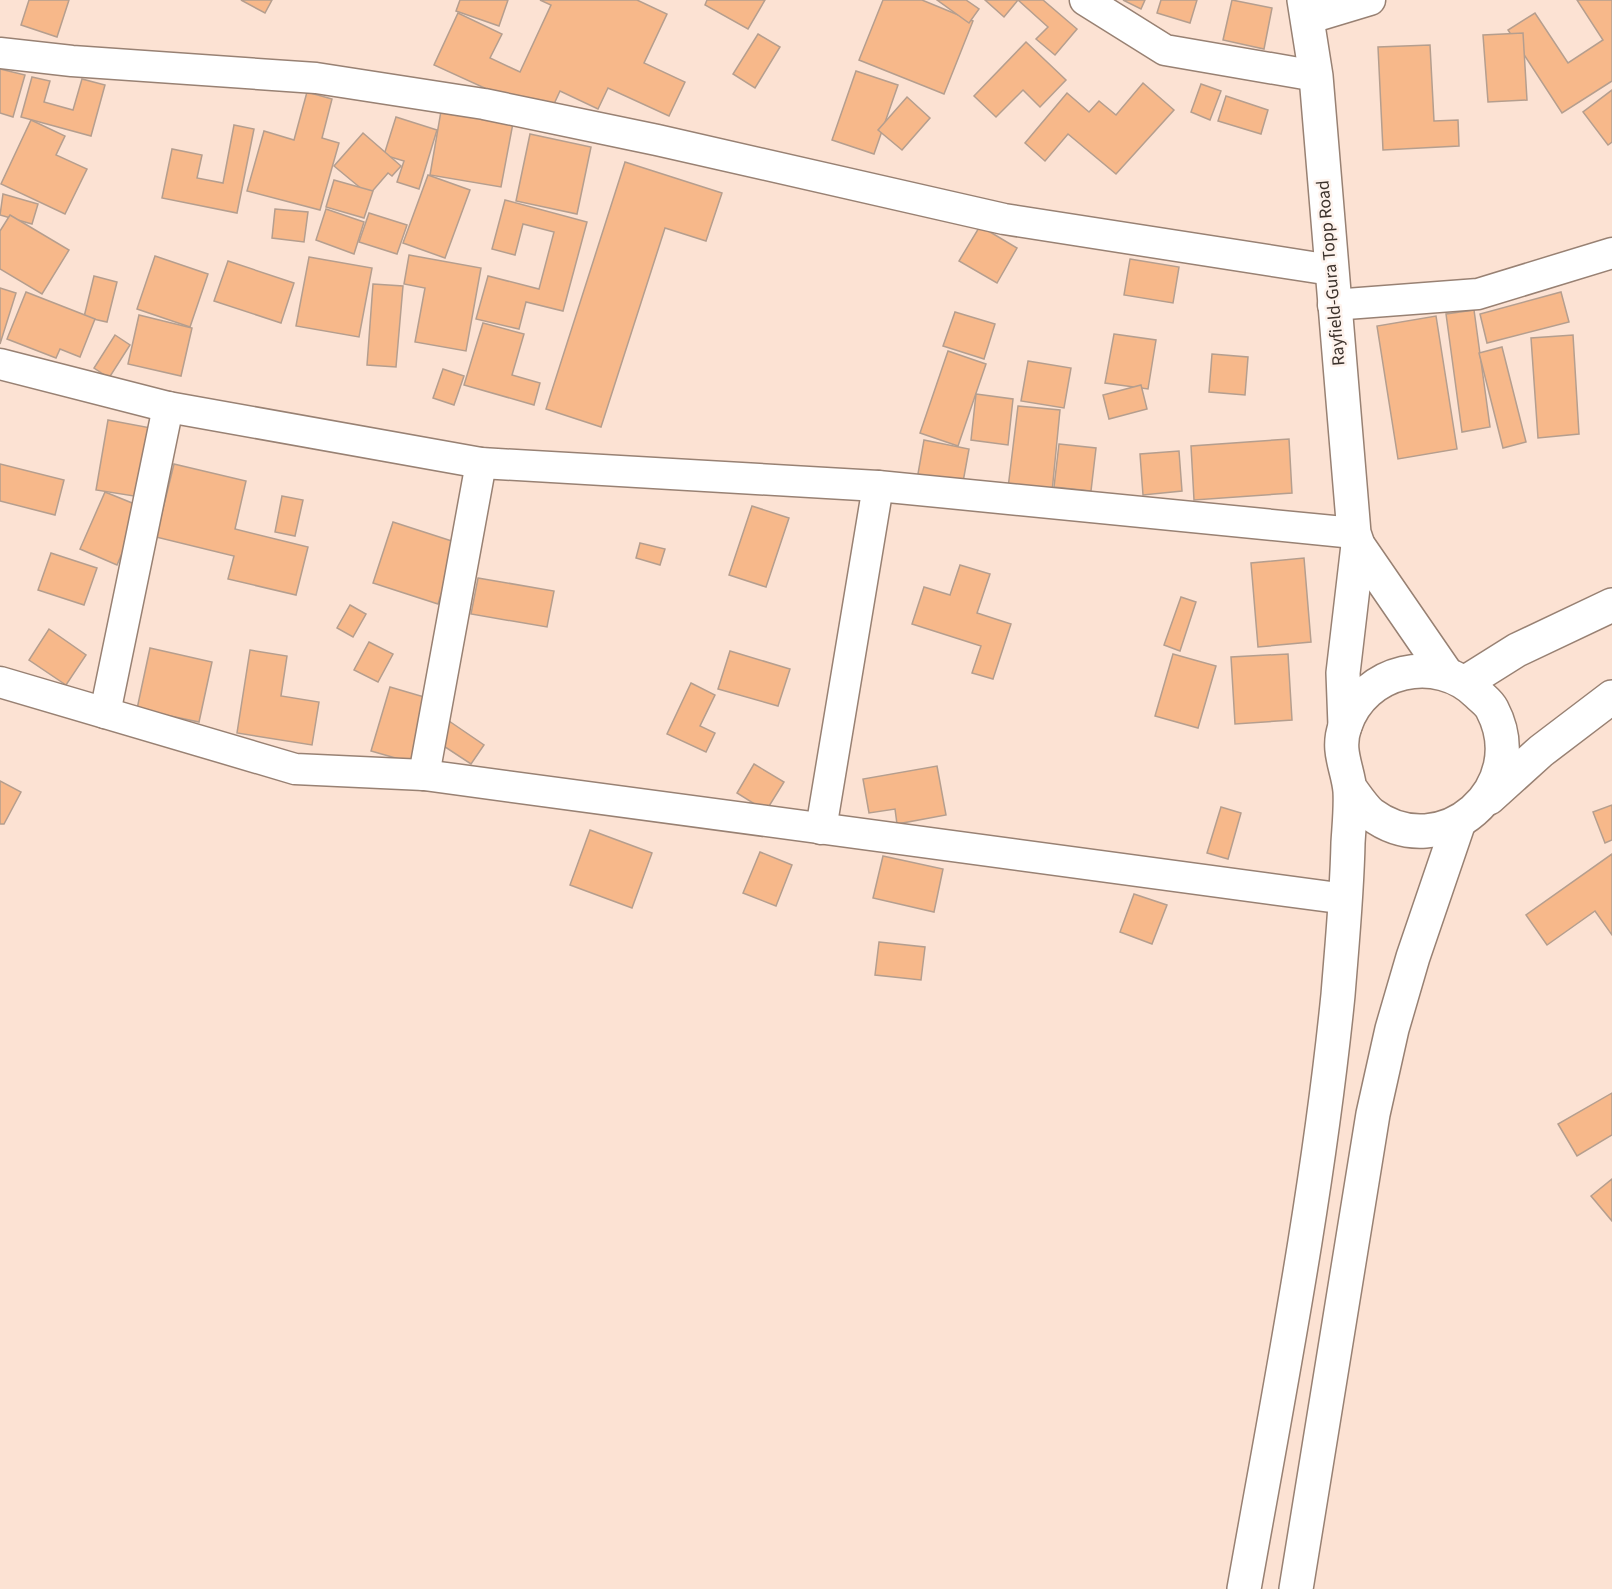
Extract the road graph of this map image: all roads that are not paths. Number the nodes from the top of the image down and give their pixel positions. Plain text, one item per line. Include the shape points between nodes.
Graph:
1 (1085, 0) edge
2 (1370, 0) edge
3 (1305, 9) edge
4 (0, 53) edge
5 (1316, 76) junction
6 (1612, 253) edge
7 (1331, 270) junction
8 (1333, 305) junction
9 (0, 364) edge
10 (168, 407) junction
11 (481, 463) junction
12 (878, 486) junction
13 (1356, 539) junction
14 (1612, 605) edge
15 (1456, 678) junction
16 (0, 682) edge
17 (1612, 697) edge
18 (105, 713) junction
19 (1345, 726) junction
20 (424, 775) junction
21 (1350, 788) junction
22 (1471, 813) junction
23 (821, 829) junction
24 (1346, 899) junction
25 (1244, 1589) edge
26 (1296, 1589) edge

1 - 5 street via 1165,50
2 - 3 street
3 - 5 main road, Rayfield-Gura Topp Road
4 - 7 street via 316,78 484,104 1004,219
5 - 7 main road, Rayfield-Gura Topp Road
6 - 8 street via 1478,294
7 - 8 main road, Rayfield-Gura Topp Road
8 - 13 main road, Rayfield-Gura Topp Road
9 - 10 street
10 - 11 street
10 - 18 street
11 - 12 street
11 - 20 street
12 - 13 street
12 - 23 street
13 - 15 main road
13 - 19 main road, Rayfield-Gura Topp Road via 1343,673
14 - 15 main road
15 - 19 main road via 1415,669 1385,679 1360,699
15 - 22 main road via 1491,706 1503,738 1500,772
16 - 18 street
17 - 22 main road via 1541,751
18 - 20 street via 295,769
19 - 21 main road via 1341,757
20 - 23 street
21 - 22 main road via 1370,813 1397,827 1428,831
21 - 24 main road
22 - 26 main road via 1410,967 1392,1029 1373,1114
23 - 24 street
24 - 25 main road via 1327,1101

